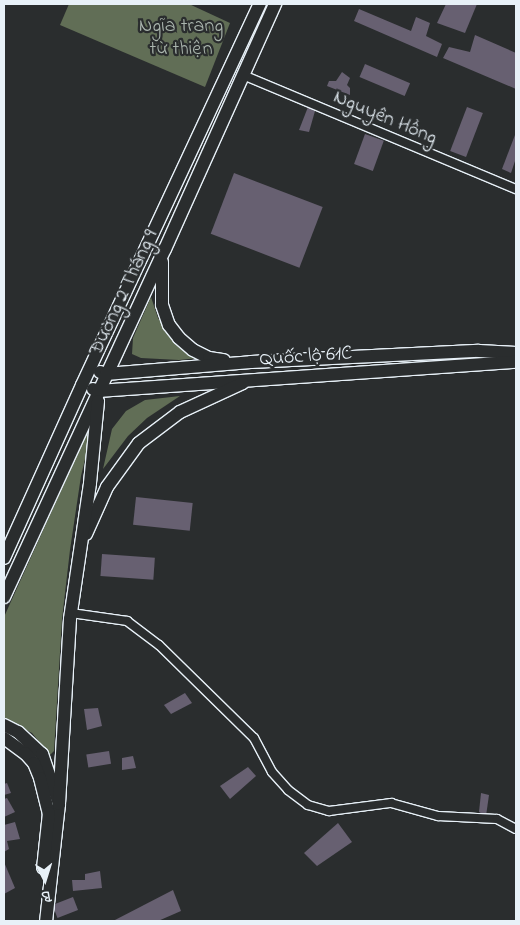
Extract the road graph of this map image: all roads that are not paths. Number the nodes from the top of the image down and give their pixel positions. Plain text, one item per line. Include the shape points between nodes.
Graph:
1 (260, 4) edge
2 (275, 4) edge
3 (242, 76) junction
4 (516, 189) edge
5 (165, 249) junction
6 (516, 353) edge
7 (251, 362) junction
8 (516, 362) edge
9 (90, 368) junction
10 (106, 374) junction
11 (251, 379) junction
12 (82, 385) junction
13 (98, 392) junction
14 (79, 550) junction
15 (4, 558) edge
16 (4, 597) edge
17 (71, 613) junction
18 (4, 725) edge
19 (4, 738) edge
20 (59, 804) junction
21 (516, 829) edge
22 (38, 921) edge
23 (46, 921) edge

1 - 9 highway, Đường 2 Tháng 9
2 - 3 highway, Đường 2 Tháng 9
3 - 4 street, Nguyên Hồng
3 - 5 highway, Đường 2 Tháng 9
5 - 7 highway via 162,305 179,338 209,358
5 - 10 highway, Đường 2 Tháng 9
6 - 7 highway, Quốc lộ 61C via 478,351
7 - 10 highway, Quốc lộ 61C
8 - 11 highway, Quốc lộ 61C
9 - 10 highway
9 - 12 highway, Đường 2 Tháng 9
10 - 13 highway, Đường 2 Tháng 9
11 - 13 highway, Quốc lộ 61C
11 - 14 highway via 180,412 139,443 107,487
12 - 13 highway
12 - 15 highway, Đường 2 Tháng 9
13 - 14 highway via 90,483
13 - 16 highway, Đường 2 Tháng 9
14 - 17 highway
17 - 20 highway
17 - 21 street via 126,621 159,646 254,738 272,772 308,805 329,811 391,803 438,816 497,818
18 - 20 highway via 25,737 42,754
19 - 22 highway via 34,763 48,813
20 - 23 highway

